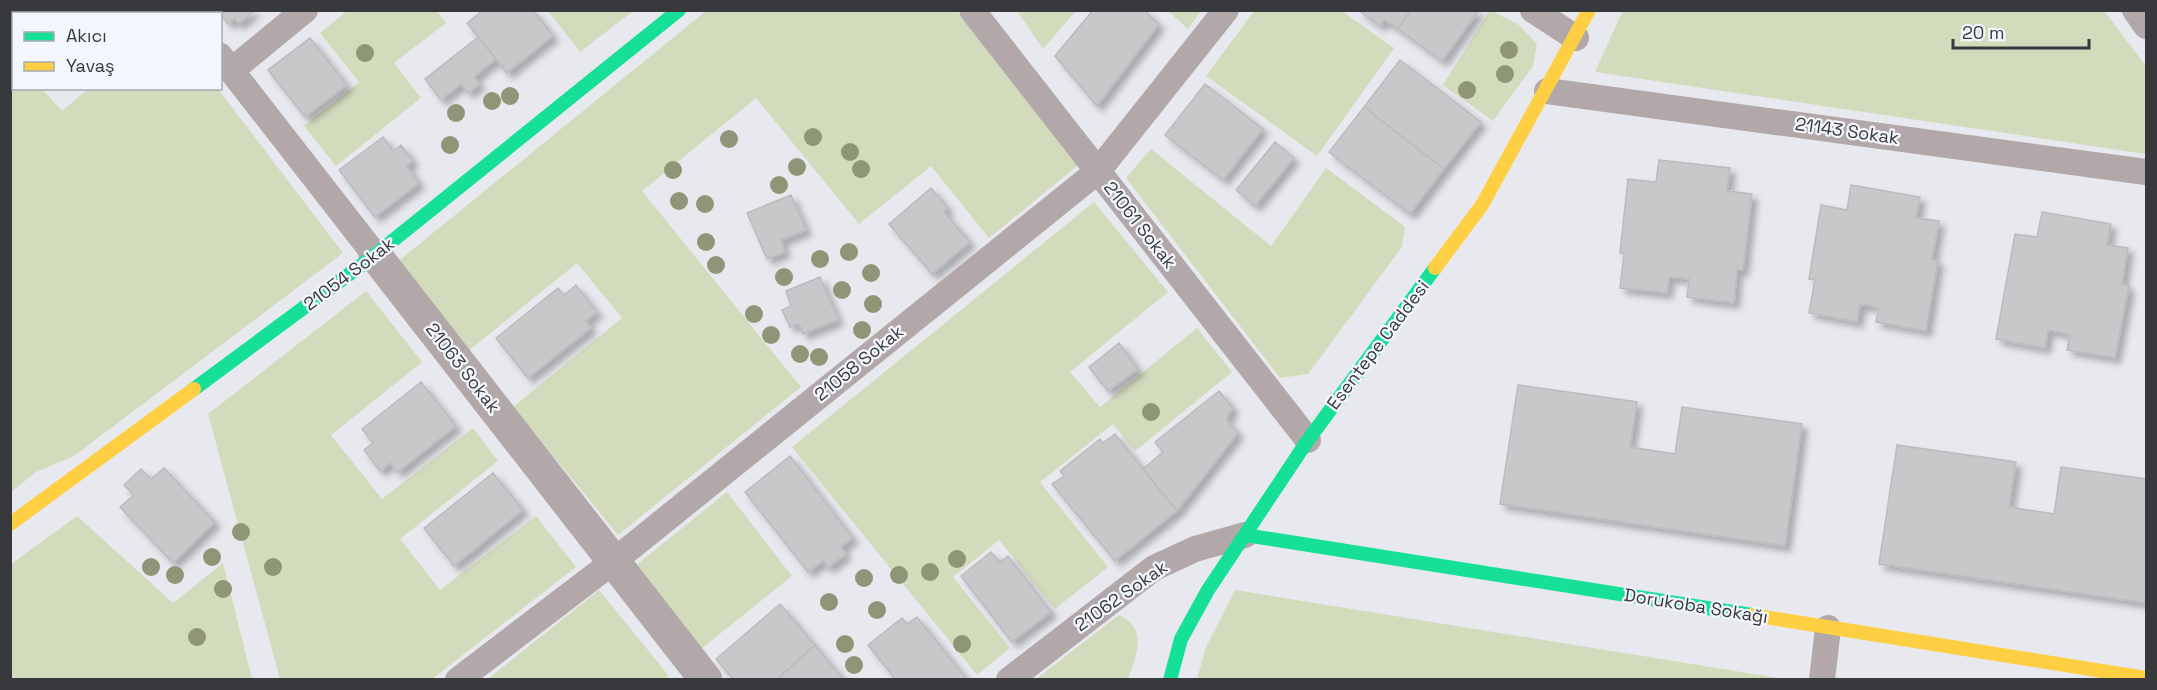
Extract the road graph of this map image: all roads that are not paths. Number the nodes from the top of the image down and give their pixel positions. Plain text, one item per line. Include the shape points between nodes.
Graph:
1 (305, 10) edge
2 (679, 10) edge
3 (972, 10) edge
4 (1226, 10) edge
5 (1533, 10) edge
6 (1589, 10) edge
7 (2135, 10) edge
8 (2146, 26) edge
9 (1576, 38) junction
10 (226, 63) edge
11 (1547, 91) junction
12 (1098, 171) junction
13 (2146, 172) edge
14 (375, 255) junction
15 (1308, 440) junction
16 (10, 524) edge
17 (1245, 535) junction
18 (614, 561) junction
19 (1828, 628) junction
20 (2146, 678) edge
21 (458, 680) edge
22 (706, 680) edge
23 (1009, 680) edge
24 (1170, 680) edge
25 (1822, 680) edge

1 - 10 lane
2 - 14 street, 21054 Sokak
3 - 12 lane, 21061 Sokak
4 - 12 lane, 21058 Sokak
5 - 9 lane
6 - 9 street, Esentepe Caddesi
7 - 8 lane
9 - 11 street, Esentepe Caddesi
10 - 14 lane, 21063 Sokak
11 - 13 lane, 21143 Sokak
11 - 15 street, Esentepe Caddesi via 1482,205
12 - 15 lane, 21061 Sokak
12 - 18 lane, 21058 Sokak
14 - 16 street, 21054 Sokak
14 - 18 street, 21063 Sokak
15 - 17 street, Esentepe Caddesi
17 - 19 street, Dorukoba Sokağı
17 - 23 lane, 21062 Sokak via 1195,549 1154,567
17 - 24 street, Esentepe Caddesi via 1181,639
18 - 21 lane, 21058 Sokak
18 - 22 street, 21063 Sokak
19 - 20 street, Dorukoba Sokağı
19 - 25 lane

